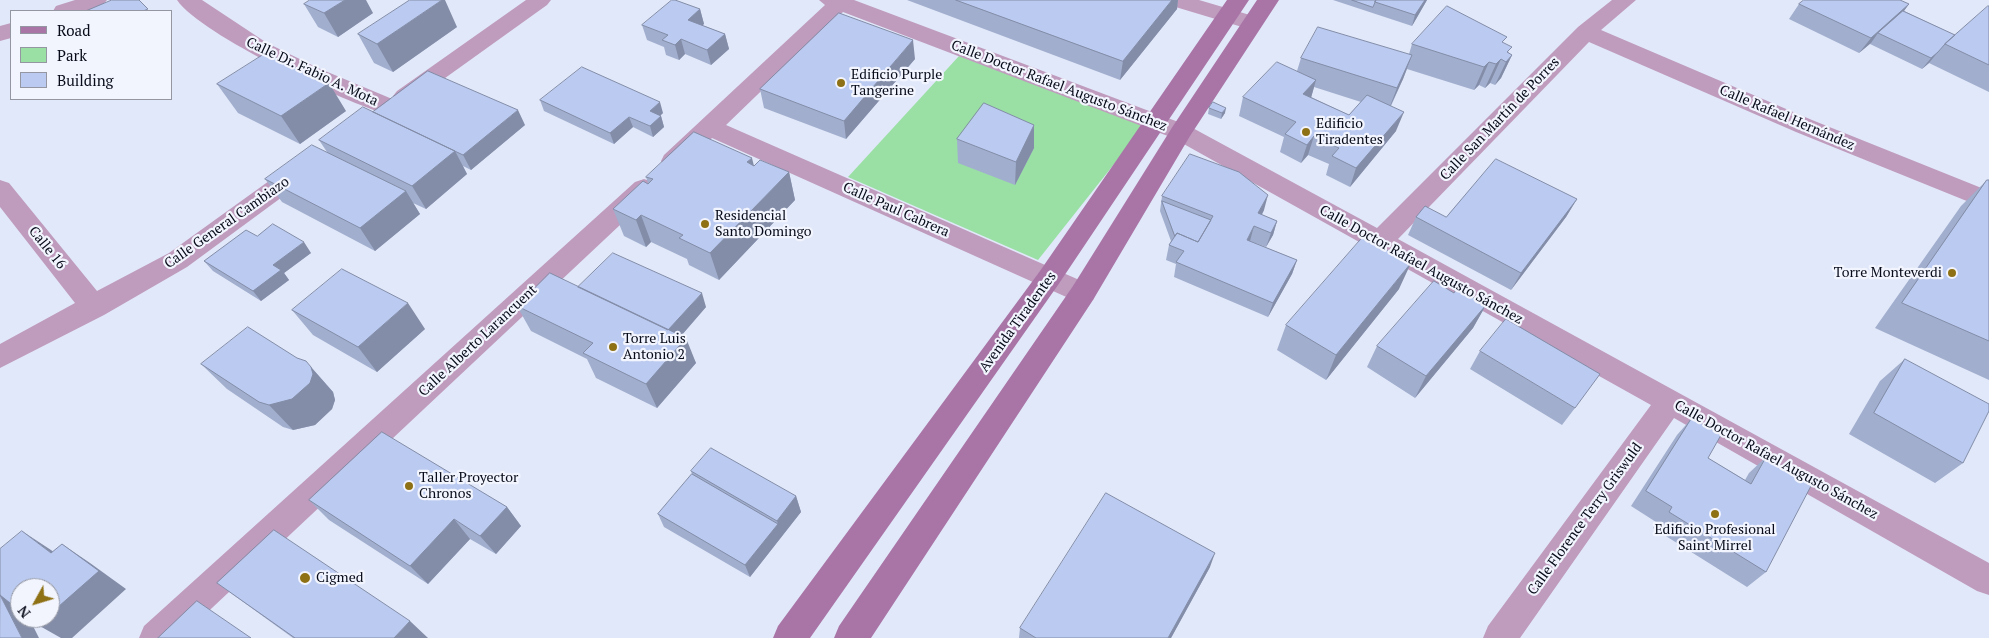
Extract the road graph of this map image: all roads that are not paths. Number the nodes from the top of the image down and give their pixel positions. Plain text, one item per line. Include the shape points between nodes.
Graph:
1 (96, 0) edge
2 (188, 0) edge
3 (540, 0) edge
4 (1176, 0) edge
5 (1268, 0) edge
6 (1625, 0) edge
7 (837, 1) edge
8 (1232, 8) edge
9 (67, 10) edge
10 (1252, 23) junction
11 (1586, 32) junction
12 (389, 107) junction
13 (1154, 121) junction
14 (365, 124) edge
15 (710, 127) junction
16 (1181, 132) junction
17 (318, 158) edge
18 (0, 189) edge
19 (1989, 201) edge
20 (1379, 242) junction
21 (1050, 278) junction
22 (1083, 293) junction
23 (94, 307) junction
24 (0, 357) edge
25 (1670, 401) junction
26 (1989, 580) edge
27 (156, 638) edge
28 (790, 638) edge
29 (851, 638) edge
30 (1500, 638) edge

1 - 9 street
2 - 12 street, Calle Dr. Fabio A. Mota via 243,40
3 - 12 street
4 - 8 street
5 - 10 main road
6 - 11 street, Calle San Martín de Porres
7 - 13 street, Calle Doctor Rafael Augusto Sánchez
7 - 15 street, Calle Alberto Larancuent
8 - 10 street
8 - 13 main road, Avenida Tiradentes
10 - 16 main road
11 - 19 street, Calle Rafael Hernández
11 - 20 street, Calle San Martín de Porres
12 - 14 street
13 - 16 street, Calle Doctor Rafael Augusto Sánchez
13 - 21 main road, Avenida Tiradentes
15 - 21 street, Calle Paul Cabrera
15 - 27 street, Calle Alberto Larancuent
16 - 20 street, Calle Doctor Rafael Augusto Sánchez
16 - 22 main road
17 - 23 street, Calle General Cambiazo via 178,260
18 - 23 street, Calle 16
20 - 25 street, Calle Doctor Rafael Augusto Sánchez
21 - 22 street, Calle Paul Cabrera
21 - 28 main road, Avenida Tiradentes
22 - 29 main road
23 - 24 street, Calle General Cambiazo
25 - 26 street, Calle Doctor Rafael Augusto Sánchez
25 - 30 street, Calle Florence Terry Griswuld

